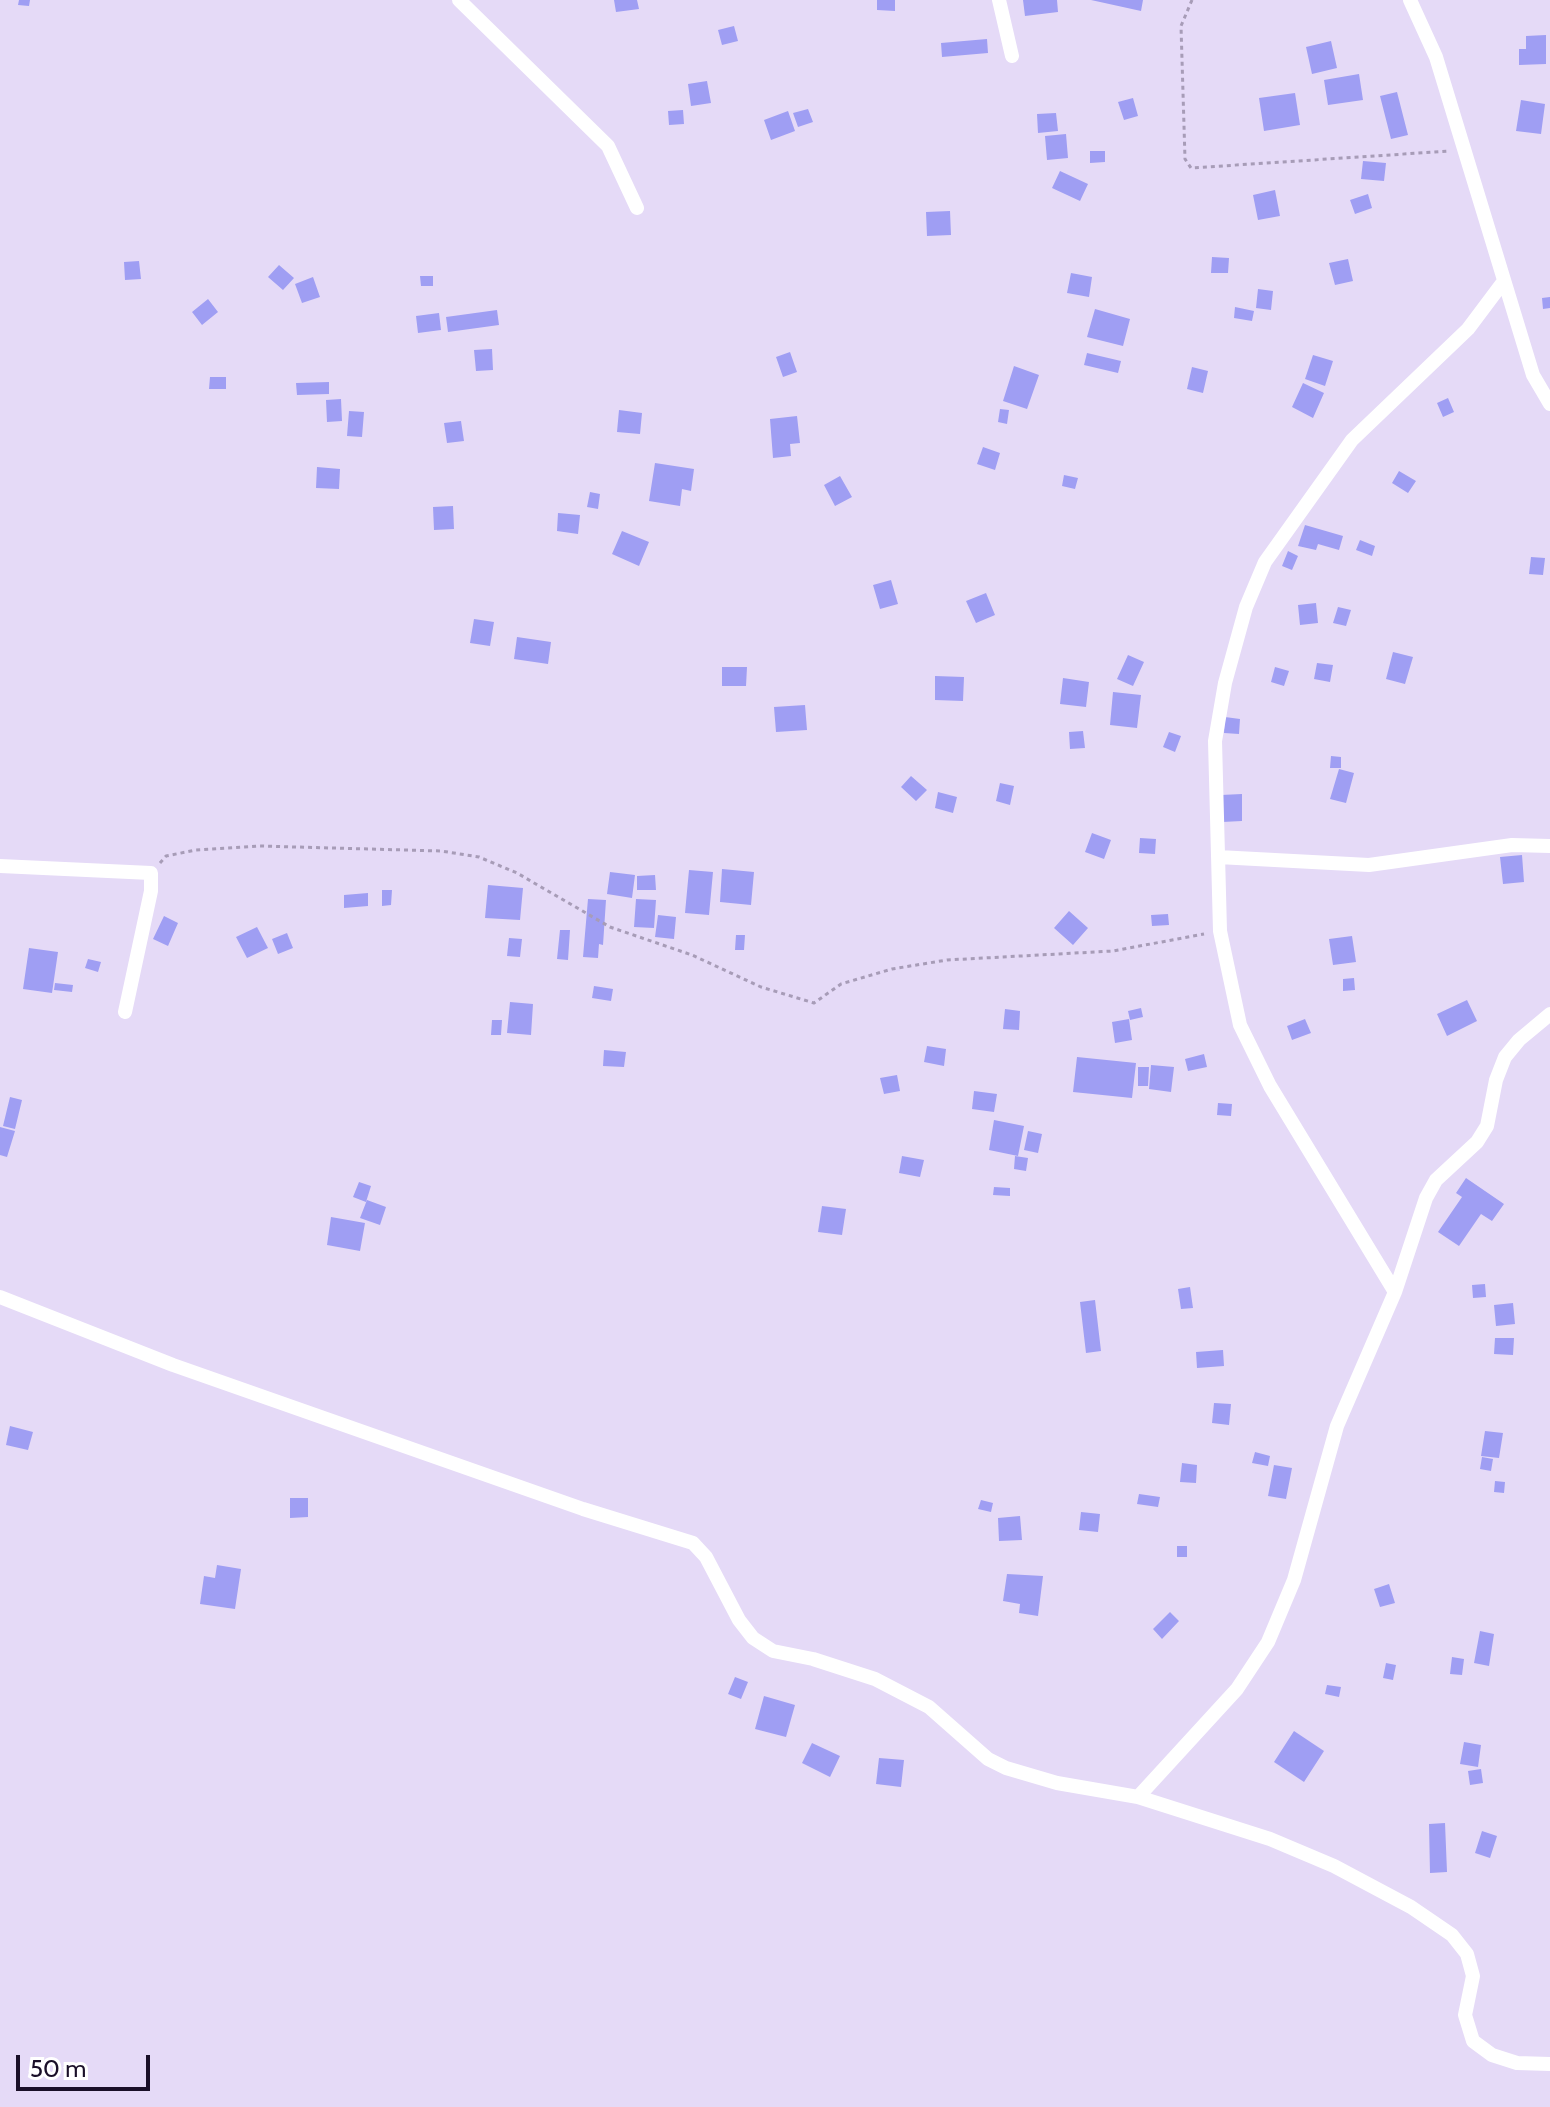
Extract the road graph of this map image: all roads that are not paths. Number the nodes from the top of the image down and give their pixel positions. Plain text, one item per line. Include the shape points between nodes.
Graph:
1 (459, 0) edge
2 (999, 0) edge
3 (1410, 0) edge
4 (1012, 56) dead end
5 (637, 208) dead end
6 (1504, 281) junction
7 (1550, 404) edge
8 (1550, 846) edge
9 (1218, 857) junction
10 (0, 866) edge
11 (125, 1012) dead end
12 (1550, 1014) edge
13 (1395, 1292) junction
14 (0, 1297) edge
15 (1138, 1797) junction
16 (1550, 2064) edge

1 - 5 street via 608,146
2 - 4 street
3 - 6 street via 1436,57
6 - 7 street via 1533,375
6 - 9 street via 1468,329 1352,440 1265,562 1242,622 1215,741
8 - 9 street via 1512,845 1369,865
9 - 13 street via 1220,931 1240,1025 1270,1086
10 - 11 street via 151,873
12 - 13 street via 1505,1057 1487,1126 1436,1180
13 - 15 street via 1337,1426 1294,1580 1268,1642 1237,1689
14 - 15 street via 173,1365 693,1543 739,1620 773,1651 875,1679 929,1707 988,1759 1006,1768
15 - 16 street via 1270,1839 1411,1907 1452,1935 1467,1954 1473,1976 1465,2015 1473,2041 1492,2055 1517,2063

